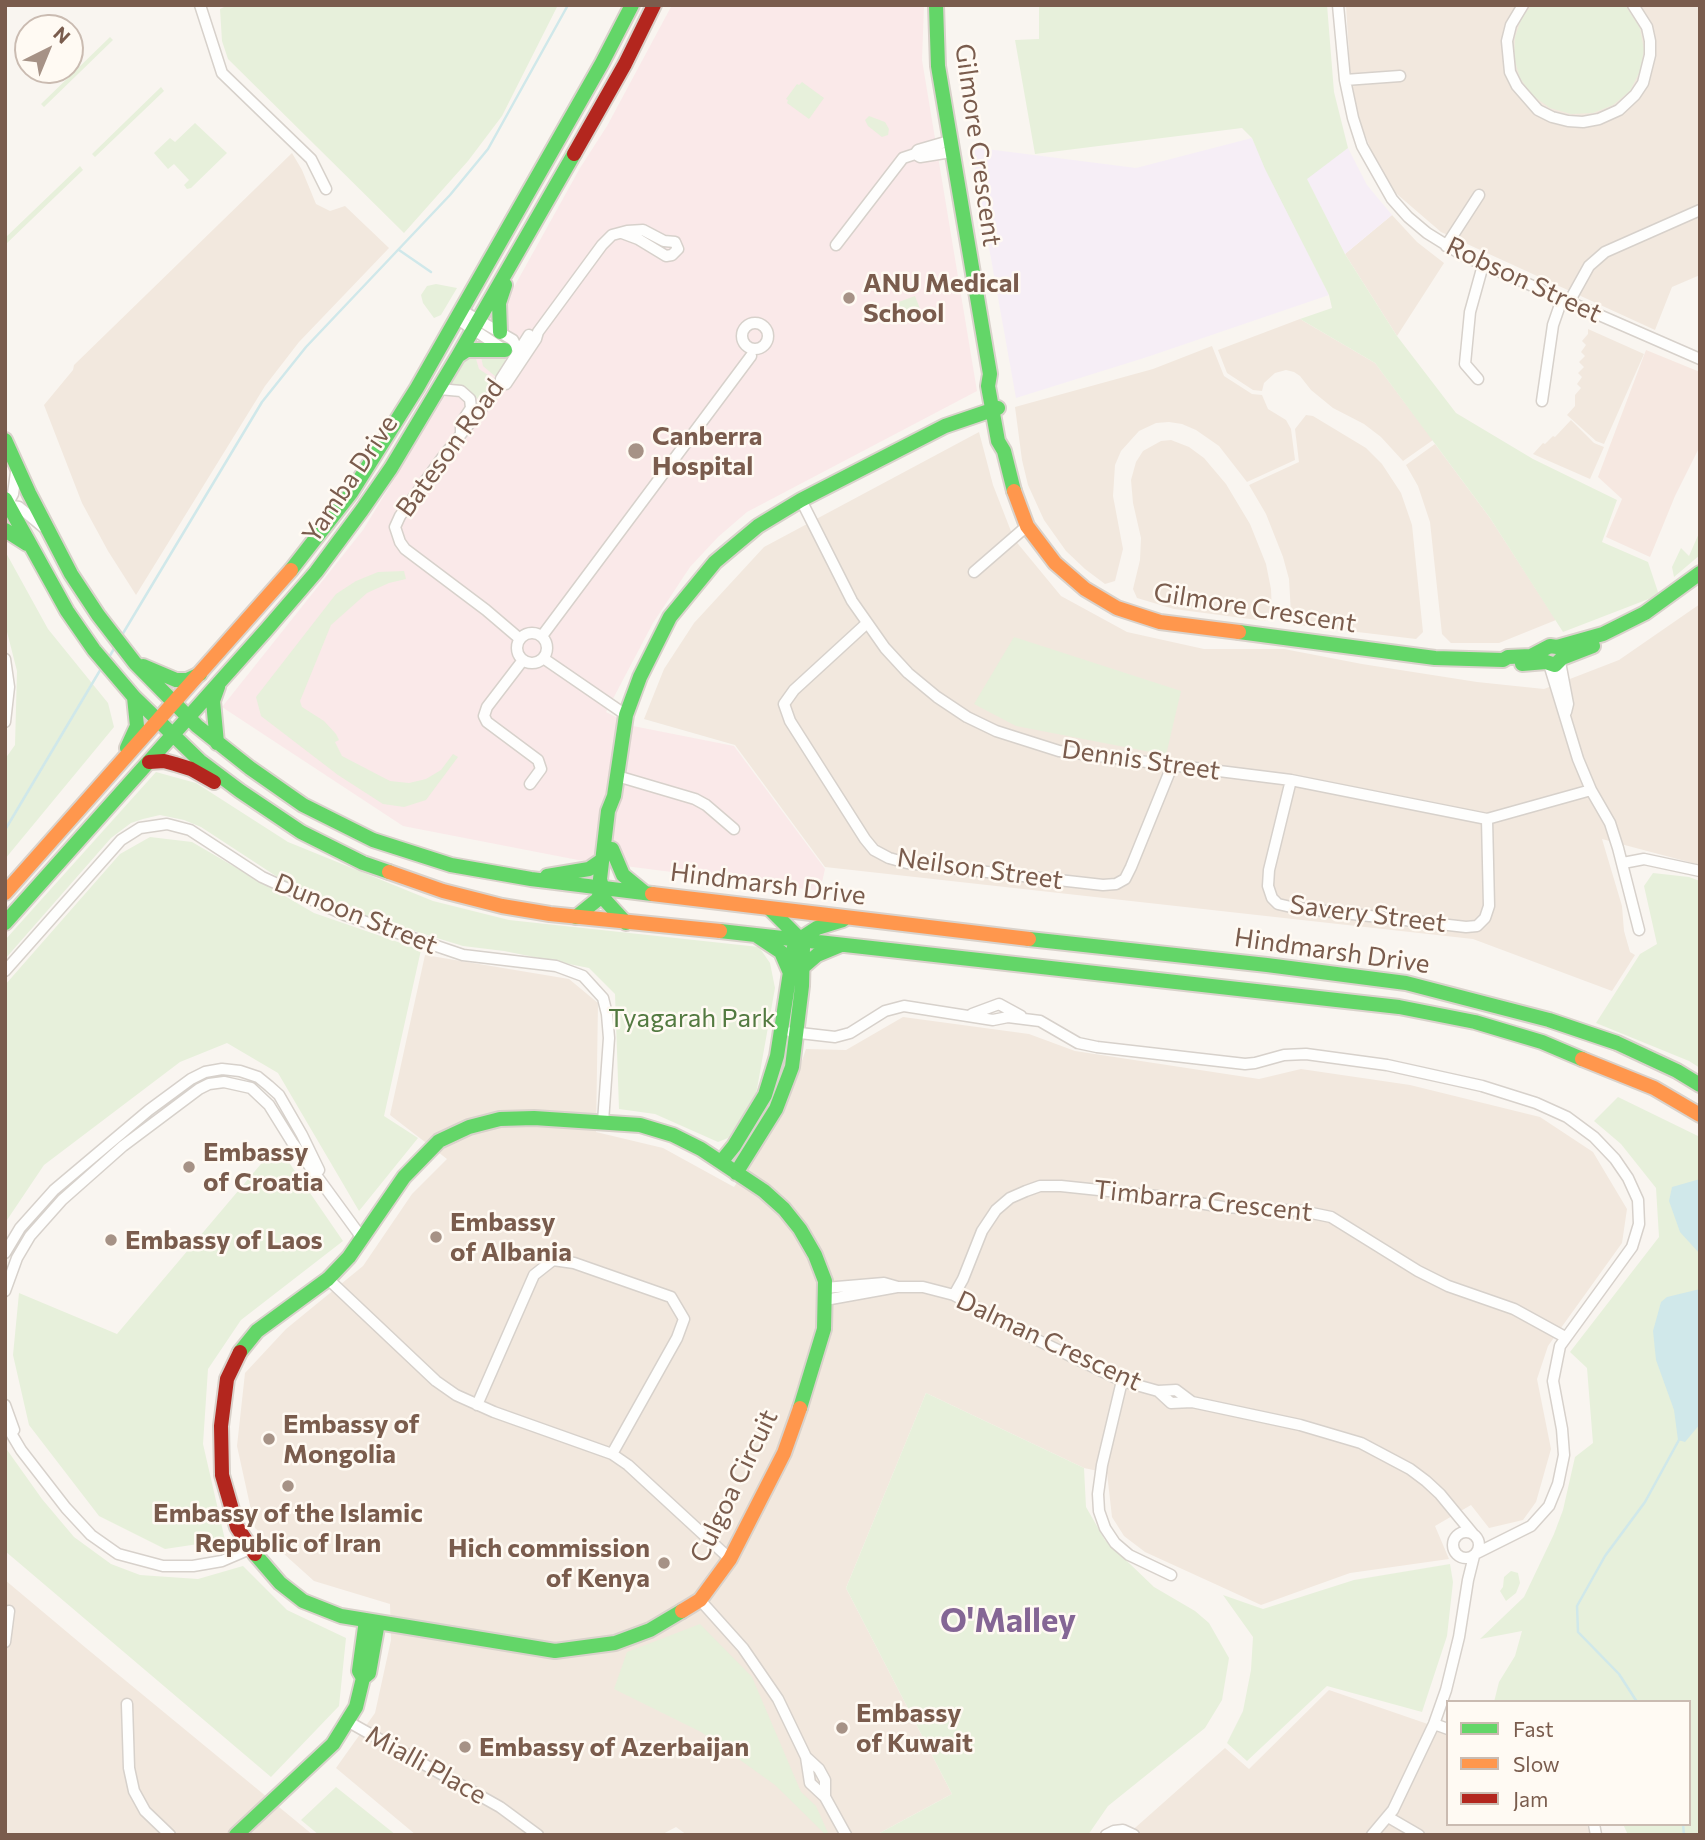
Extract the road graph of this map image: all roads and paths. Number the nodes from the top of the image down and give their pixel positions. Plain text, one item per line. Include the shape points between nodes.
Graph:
1 (200, 5) edge
2 (632, 5) edge
3 (654, 5) edge
4 (936, 5) edge
5 (1338, 5) edge
6 (1523, 5) edge
7 (1651, 5) edge
8 (1637, 10) edge
9 (1400, 76) dead end
10 (1345, 80) junction
11 (951, 146) junction
12 (327, 189) dead end
13 (1479, 195) dead end
14 (1700, 210) edge
15 (622, 233) junction
16 (836, 245) dead end
17 (1446, 246) junction
18 (512, 260) junction
19 (1483, 265) junction
20 (1566, 301) junction
21 (459, 314) junction
22 (476, 324) junction
23 (500, 332) junction
24 (534, 333) junction
25 (752, 350) dead end
26 (515, 352) junction
27 (458, 356) junction
28 (1700, 359) edge
29 (1478, 379) dead end
30 (439, 388) junction
31 (1542, 401) dead end
32 (995, 402) junction
33 (461, 434) junction
34 (5, 440) edge
35 (16, 464) junction
36 (801, 500) junction
37 (6, 504) edge
38 (1027, 526) junction
39 (5, 530) edge
40 (48, 531) junction
41 (29, 545) junction
42 (974, 572) dead end
43 (1700, 573) edge
44 (1700, 584) edge
45 (866, 624) junction
46 (542, 636) junction
47 (1604, 638) junction
48 (520, 639) junction
49 (1553, 657) junction
50 (543, 658) junction
51 (132, 659) junction
52 (523, 660) junction
53 (6, 664) edge
54 (201, 673) junction
55 (222, 678) junction
56 (134, 697) junction
57 (175, 703) junction
58 (626, 715) junction
59 (189, 718) junction
60 (159, 721) junction
61 (5, 722) edge
62 (173, 735) junction
63 (217, 743) junction
64 (149, 762) junction
65 (1172, 766) junction
66 (114, 772) junction
67 (617, 776) junction
68 (1291, 780) junction
69 (530, 784) dead end
70 (1591, 790) junction
71 (240, 791) junction
72 (1487, 819) junction
73 (734, 829) dead end
74 (607, 854) junction
75 (1623, 863) junction
76 (1700, 872) edge
77 (531, 879) junction
78 (603, 888) junction
79 (5, 893) edge
80 (646, 893) junction
81 (770, 909) junction
82 (576, 917) junction
83 (845, 919) junction
84 (5, 923) edge
85 (626, 923) junction
86 (1639, 930) dead end
87 (755, 935) junction
88 (800, 939) junction
89 (843, 944) junction
90 (5, 971) edge
91 (796, 971) junction
92 (969, 1015) junction
93 (1025, 1018) junction
94 (788, 1032) junction
95 (1700, 1084) edge
96 (1700, 1115) edge
97 (603, 1122) junction
98 (721, 1162) junction
99 (736, 1173) junction
100 (326, 1187) junction
101 (362, 1238) junction
102 (5, 1253) edge
103 (328, 1279) junction
104 (5, 1291) edge
105 (825, 1294) junction
106 (954, 1295) junction
107 (1565, 1337) junction
108 (1122, 1381) junction
109 (5, 1405) edge
110 (477, 1405) junction
111 (5, 1423) edge
112 (22, 1450) junction
113 (612, 1454) junction
114 (1454, 1511) junction
115 (1474, 1535) junction
116 (1456, 1536) junction
117 (1500, 1539) junction
118 (250, 1549) junction
119 (1476, 1554) junction
120 (1458, 1556) junction
121 (730, 1559) junction
122 (1171, 1575) dead end
123 (1468, 1580) junction
124 (700, 1600) junction
125 (9, 1611) dead end
126 (372, 1621) junction
127 (5, 1642) edge
128 (127, 1704) dead end
129 (347, 1721) junction
130 (1434, 1724) junction
131 (1446, 1728) edge
132 (1388, 1817) junction
133 (170, 1835) edge
134 (236, 1835) edge
135 (538, 1835) edge
136 (846, 1835) edge
137 (1107, 1835) edge
138 (1134, 1835) edge
139 (1372, 1835) edge
140 (1419, 1835) edge

1 - 12 street via 222,73 311,159
2 - 21 main road, Yamba Drive
3 - 18 main road, Yamba Drive
4 - 11 main road, Gilmore Crescent via 938,66
5 - 10 street, Robson Street
6 - 8 street via 1507,41 1510,72 1521,93 1538,110 1583,122 1619,110 1643,83 1650,55 1647,27
7 - 8 street
9 - 10 street
10 - 17 street, Robson Street via 1353,118 1374,171 1408,217
11 - 16 street via 918,150 904,158
11 - 32 main road, Gilmore Crescent via 990,374 988,386
13 - 17 street
14 - 20 street via 1605,252 1588,266
15 - 15 street via 643,230 676,242 678,249 666,256
15 - 24 street, Bateson Road via 602,245
17 - 19 street, Robson Street
18 - 22 main road, Yamba Drive
18 - 23 main road via 499,303
19 - 20 street, Robson Street
19 - 29 street via 1470,312 1465,364
20 - 28 street, Robson Street
20 - 31 street via 1553,325
21 - 22 street, Bateson Road
21 - 54 main road, Yamba Drive via 351,493 294,568
22 - 23 street, Bateson Road
22 - 26 street, Bateson Road
22 - 27 main road, Yamba Drive
23 - 26 street
24 - 26 street
24 - 26 street, Bateson Road via 536,339
25 - 46 street
26 - 27 main road via 478,349
26 - 33 street, Bateson Road via 506,384 501,384
27 - 30 main road, Yamba Drive
30 - 33 street via 461,391 470,399
30 - 55 main road, Yamba Drive via 340,541
32 - 36 main road via 983,400 945,426
32 - 38 main road, Gilmore Crescent via 1007,439 1004,451 1010,480
33 - 48 street, Bateson Road via 400,516 397,536 405,549
34 - 35 main road, Hindmarsh Drive
35 - 37 street
35 - 40 main road, Hindmarsh Drive
36 - 45 street, Dennis Street
36 - 58 main road via 758,526 715,562 678,606 652,651
37 - 40 street via 19,507
37 - 41 main road, Hindmarsh Drive
38 - 42 street
38 - 49 main road, Gilmore Crescent via 1055,563 1085,589 1117,608 1160,622 1435,659
39 - 41 main road
40 - 51 main road, Hindmarsh Drive via 71,574
41 - 56 main road, Hindmarsh Drive via 66,611
43 - 47 main road, Gilmore Crescent
44 - 47 main road, Gilmore Crescent via 1643,624
45 - 65 street, Dennis Street via 908,673 937,697 996,731 1059,751
45 - 65 street, Neilson Street via 784,704 790,721 865,839 889,858 1116,884 1131,867
46 - 48 street via 533,633
46 - 50 street via 547,644
47 - 49 main road, Gilmore Crescent
48 - 52 street via 517,648
49 - 70 street via 1578,758
50 - 52 street
50 - 58 street
51 - 54 main road via 176,680
51 - 57 main road, Hindmarsh Drive
52 - 69 street via 484,716 538,760 541,769
53 - 61 street via 9,705
54 - 57 main road, Yamba Drive
55 - 59 main road, Yamba Drive
55 - 63 main road via 213,701
56 - 60 main road, Hindmarsh Drive
56 - 66 main road via 135,734
57 - 59 main road, Hindmarsh Drive
57 - 60 main road, Yamba Drive
58 - 67 main road
59 - 62 main road, Yamba Drive
59 - 63 main road, Hindmarsh Drive
60 - 62 main road, Hindmarsh Drive
60 - 66 main road, Yamba Drive
62 - 64 main road, Yamba Drive
62 - 71 main road, Hindmarsh Drive
63 - 77 main road, Hindmarsh Drive via 303,804 373,840 451,865
64 - 71 main road via 191,769
64 - 84 main road, Yamba Drive
65 - 68 street, Dennis Street
66 - 79 main road, Yamba Drive
67 - 73 street via 695,799
67 - 74 main road via 608,811
68 - 72 street, Dennis Street
68 - 72 street, Savery Street via 1268,886 1278,904 1291,907 1477,926 1489,906
70 - 72 street, Dennis Street
70 - 75 street
71 - 82 main road, Hindmarsh Drive via 301,832 363,863 502,906
74 - 77 main road via 589,869
74 - 78 main road via 600,879
74 - 80 main road via 623,875
75 - 76 street via 1644,859
75 - 86 street
77 - 78 main road, Hindmarsh Drive
78 - 80 main road, Hindmarsh Drive
78 - 82 main road via 597,900
78 - 85 main road via 605,900
80 - 81 main road, Hindmarsh Drive
81 - 83 main road, Hindmarsh Drive
81 - 88 main road
82 - 85 main road, Hindmarsh Drive
83 - 88 main road
83 - 95 main road, Hindmarsh Drive via 1406,982 1617,1043
85 - 87 main road, Hindmarsh Drive
87 - 88 main road, Hindmarsh Drive
87 - 91 main road via 780,952
88 - 89 main road, Hindmarsh Drive
88 - 91 main road via 803,948
89 - 91 main road
89 - 96 main road, Hindmarsh Drive via 1399,1007 1475,1022 1542,1042 1654,1088
90 - 97 street, Dunoon Street via 121,840 140,828 167,824 190,830 262,877 345,915 463,955 556,966 583,976 603,998 607,1014
91 - 94 main road
92 - 93 street via 993,1020
92 - 93 street via 999,1004
92 - 94 street via 904,1006 835,1037
93 - 107 street via 1097,1047 1245,1064 1306,1054 1387,1065 1482,1086 1567,1117 1615,1158 1638,1200 1639,1224 1632,1247
94 - 98 main road via 765,1095
94 - 99 main road via 792,1067 776,1109
97 - 98 main road, Culgoa Circuit via 640,1125 673,1135
97 - 101 main road, Culgoa Circuit via 500,1119 439,1141 404,1177
98 - 99 main road, Culgoa Circuit
99 - 105 main road, Culgoa Circuit via 774,1200 800,1228 825,1281
100 - 101 street
100 - 102 street via 279,1095 258,1077 240,1071 205,1072 149,1110 54,1190 20,1228
100 - 104 street via 261,1096 238,1084 209,1084 123,1146 55,1208 30,1236
101 - 103 main road, Culgoa Circuit
103 - 110 street via 436,1381
103 - 118 main road, Culgoa Circuit via 257,1331 239,1353 227,1379 220,1426 222,1475 237,1527
105 - 106 street, Dalman Crescent via 923,1287
105 - 121 main road, Culgoa Circuit via 824,1329 784,1453
106 - 107 street, Timbarra Crescent via 996,1210 1026,1191 1062,1186 1331,1217 1418,1271 1514,1309
106 - 108 street, Dalman Crescent
107 - 117 street via 1553,1381 1564,1455 1558,1484 1537,1521
108 - 114 street, Dalman Crescent via 1158,1391 1171,1403 1192,1402 1361,1443 1418,1475
108 - 122 street via 1102,1465 1099,1511 1110,1535 1129,1555
109 - 112 street
110 - 113 street
110 - 113 street via 534,1275 553,1260 671,1297 684,1319
111 - 112 street
112 - 118 street via 65,1508 118,1554 163,1566 193,1566
113 - 121 street
114 - 115 street, Dalman Crescent
114 - 116 street
115 - 116 street via 1464,1532
115 - 117 street
115 - 119 street via 1479,1545
116 - 120 street via 1453,1544
117 - 119 street
118 - 126 main road, Culgoa Circuit via 303,1601 341,1616
119 - 120 street via 1467,1559
119 - 123 street
120 - 123 street
121 - 124 main road, Culgoa Circuit
123 - 130 street via 1459,1637
124 - 126 main road, Culgoa Circuit via 650,1630 615,1643 555,1651
124 - 136 street via 744,1648 778,1699 806,1757 810,1783 825,1797
125 - 127 street
126 - 129 main road via 369,1673
128 - 133 street via 134,1791 145,1811
129 - 134 main road via 333,1744
129 - 135 street, Mialli Place via 500,1807
130 - 131 street
130 - 132 street
132 - 139 street
132 - 140 street
137 - 138 street via 1123,1830

